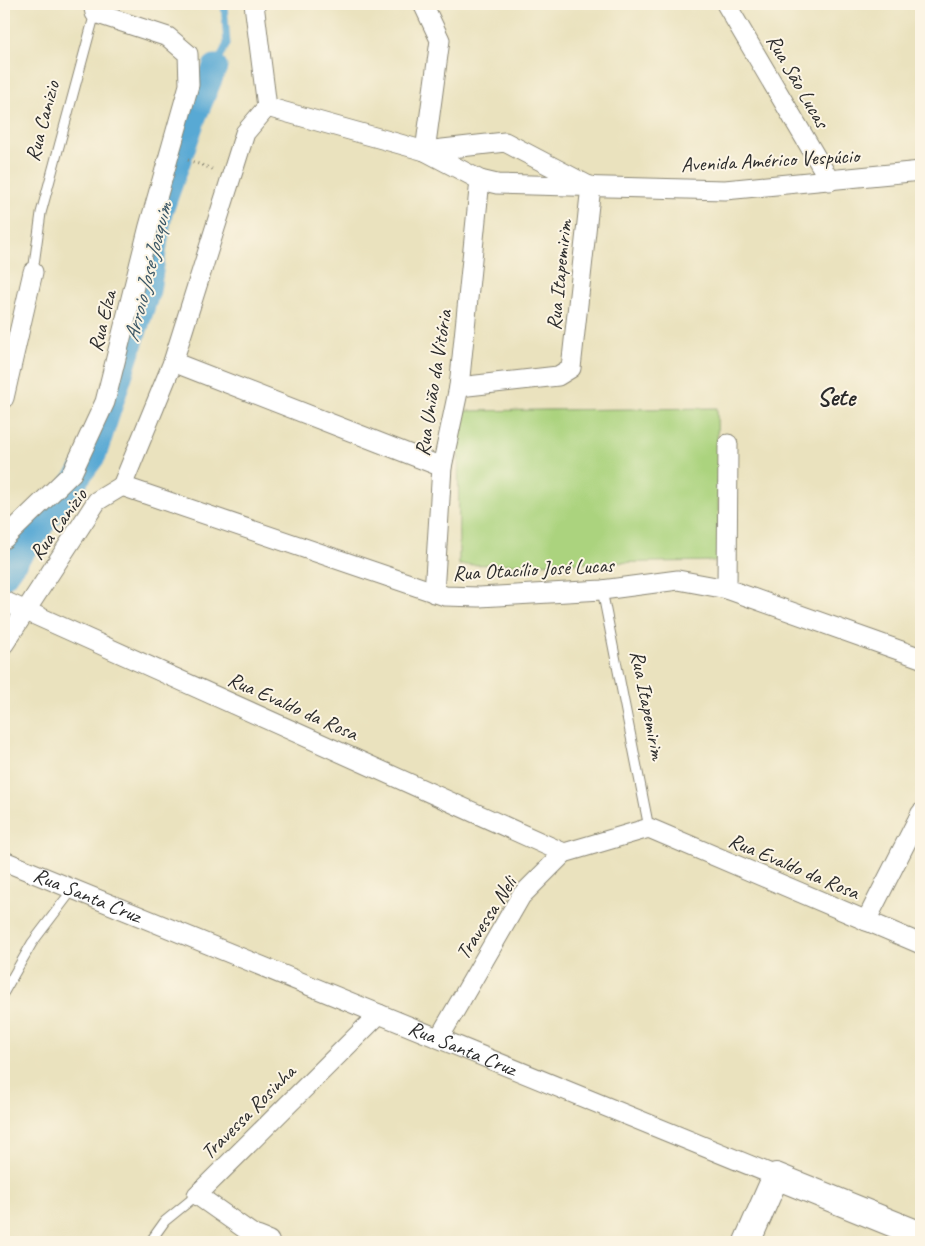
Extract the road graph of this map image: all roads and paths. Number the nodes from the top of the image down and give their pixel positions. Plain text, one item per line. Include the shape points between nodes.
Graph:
1 (254, 4) edge
2 (423, 4) edge
3 (726, 4) edge
4 (94, 8) edge
5 (267, 107) junction
6 (425, 151) junction
7 (186, 159) dead end
8 (210, 168) dead end
9 (921, 171) edge
10 (480, 180) junction
11 (830, 181) junction
12 (591, 186) junction
13 (33, 272) joint
14 (173, 362) junction
15 (460, 387) junction
16 (4, 398) edge
17 (728, 444) dead end
18 (442, 468) junction
19 (122, 486) junction
20 (4, 539) edge
21 (727, 589) junction
22 (602, 590) junction
23 (434, 593) junction
24 (16, 606) edge
25 (4, 644) edge
26 (921, 658) edge
27 (921, 813) edge
28 (649, 828) junction
29 (564, 852) junction
30 (4, 861) edge
31 (74, 888) junction
32 (866, 921) junction
33 (921, 944) edge
34 (4, 992) edge
35 (379, 1014) junction
36 (439, 1038) junction
37 (776, 1176) junction
38 (197, 1195) junction
39 (921, 1235) edge
40 (260, 1241) edge
41 (150, 1242) edge
42 (747, 1242) edge

1 - 5 street
2 - 6 street via 440,40
3 - 11 street, Rua São Lucas
4 - 13 lane, Rua Canizio via 41,213
4 - 20 street, Rua Elza via 168,37 188,54 189,85 104,402 72,473
5 - 6 street, Avenida Américo Vespúcio
5 - 14 street via 245,133
6 - 10 street, Avenida Américo Vespúcio
6 - 12 street, Avenida Américo Vespúcio via 505,142
7 - 8 path
9 - 11 street, Avenida Américo Vespúcio
10 - 12 street, Avenida Américo Vespúcio via 497,184
10 - 15 street, Rua União da Vitória
11 - 12 street, Avenida Américo Vespúcio via 725,190
12 - 15 street, Rua Itapemirim via 571,368 558,376
13 - 16 street, Rua Canizio
14 - 18 street
14 - 19 street
15 - 18 street, Rua União da Vitória
17 - 21 street
18 - 23 street, Rua União da Vitória
19 - 23 street, Rua Otacílio José Lucas
19 - 24 street, Rua Canizio via 98,501
21 - 22 street, Rua Otacílio José Lucas via 678,580
21 - 26 street, Rua Otacílio José Lucas
22 - 23 street, Rua Otacílio José Lucas via 479,597
22 - 28 lane, Rua Itapemirim
24 - 25 street, Rua Canizio
24 - 29 street, Rua Evaldo da Rosa
27 - 32 street
28 - 29 street, Travessa Neli
28 - 32 street, Rua Evaldo da Rosa
29 - 36 street, Travessa Neli via 521,896
30 - 31 street, Rua Santa Cruz
31 - 34 lane via 32,943
31 - 35 street, Rua Santa Cruz
32 - 33 street, Rua Evaldo da Rosa
35 - 36 street, Rua Santa Cruz
35 - 38 street, Travessa Rosinha
36 - 37 street, Rua Santa Cruz
37 - 39 main road, Rua Santa Cruz
37 - 42 main road
38 - 40 street
38 - 41 lane, Travessa Rosinha via 165,1221

